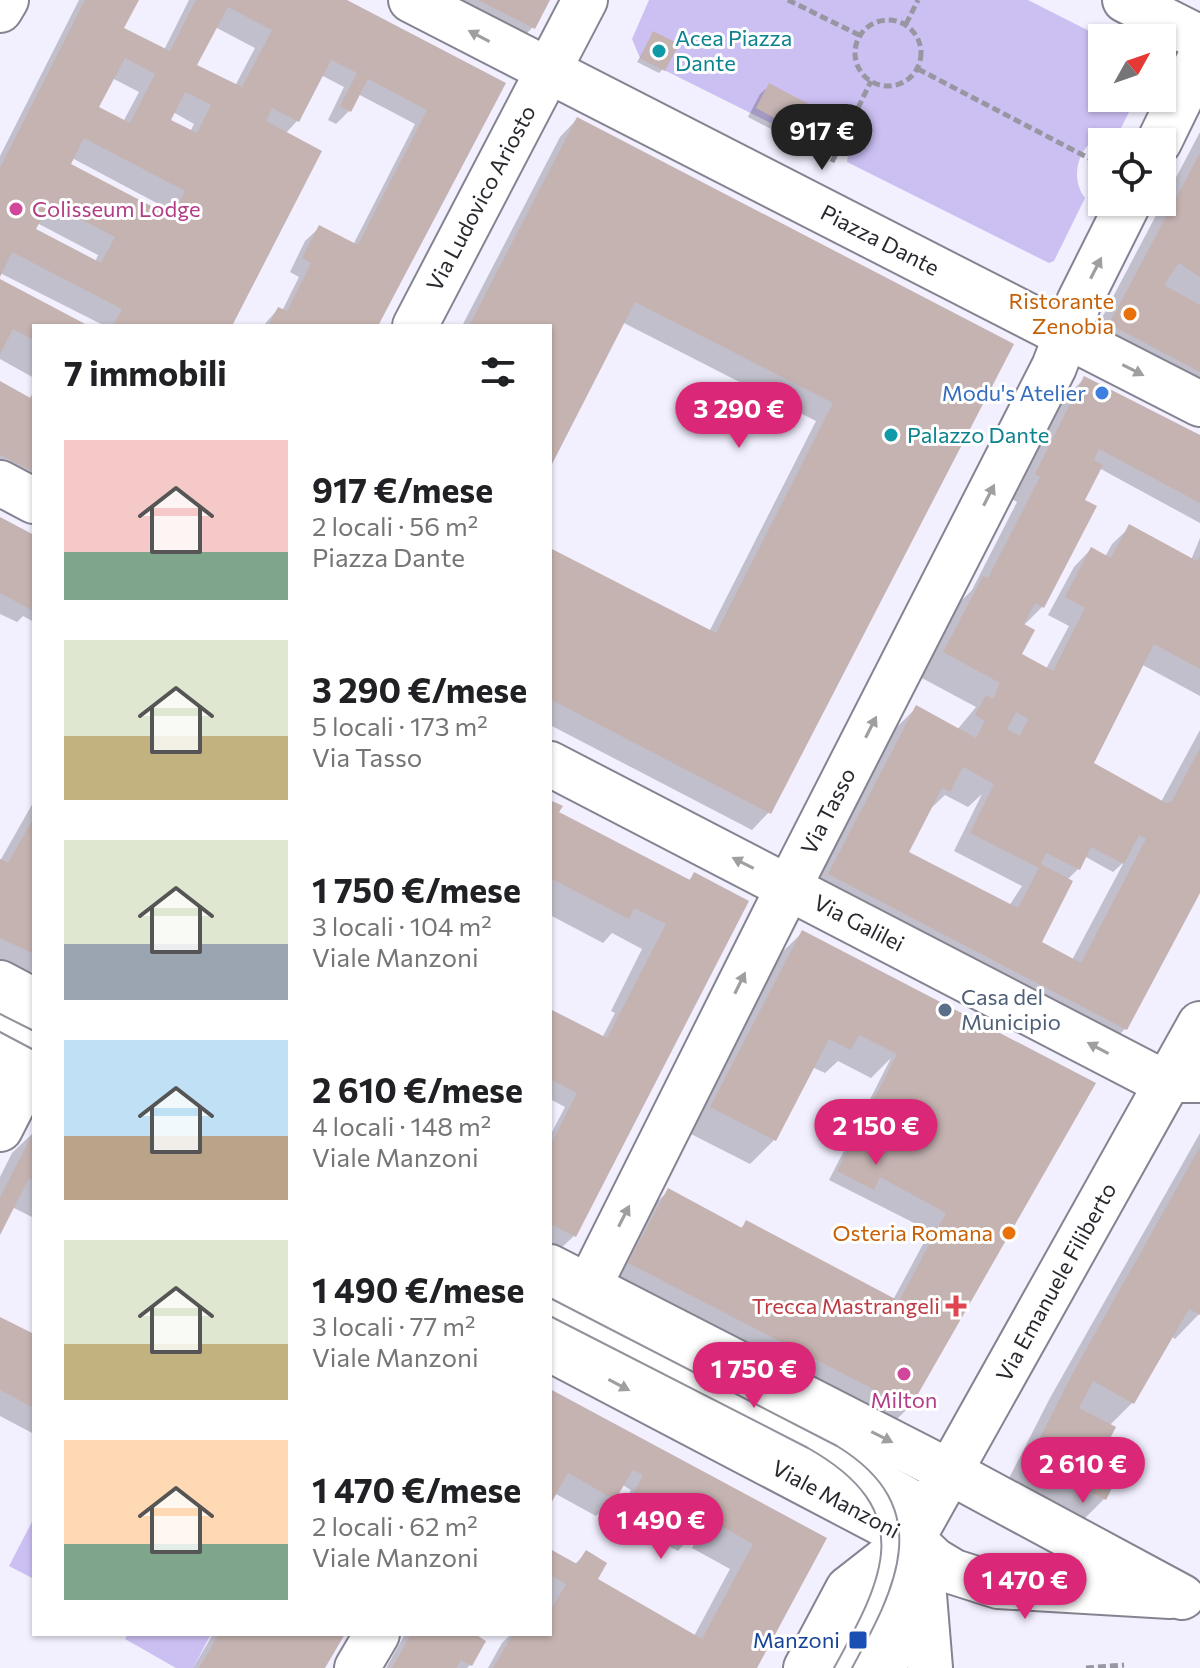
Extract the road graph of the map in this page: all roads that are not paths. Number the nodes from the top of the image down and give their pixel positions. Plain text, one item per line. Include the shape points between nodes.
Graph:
1 (6, 0) edge
2 (411, 0) edge
3 (585, 0) edge
4 (1125, 0) edge
5 (0, 10) edge
6 (1200, 38) edge
7 (1200, 58) edge
8 (548, 71) junction
9 (1166, 128) edge
10 (1122, 216) edge
11 (416, 324) edge
12 (1066, 335) junction
13 (1200, 404) edge
14 (0, 483) edge
15 (32, 500) edge
16 (552, 765) edge
17 (789, 887) junction
18 (0, 983) edge
19 (32, 1000) edge
20 (0, 1024) edge
21 (1200, 1024) edge
22 (24, 1066) edge
23 (1184, 1080) edge
24 (0, 1129) edge
25 (552, 1268) edge
26 (589, 1286) junction
27 (552, 1307) edge
28 (552, 1350) edge
29 (950, 1472) junction
30 (920, 1525) junction
31 (1191, 1596) edge
32 (376, 1636) edge
33 (357, 1668) edge
34 (806, 1668) edge
35 (844, 1668) edge
36 (884, 1668) edge
37 (930, 1668) edge

1 - 5 street
8 -> 2 street, Piazza Dante
3 - 8 street
4 - 6 street
7 - 9 street
8 - 11 street, Via Ludovico Ariosto
8 - 12 street, Piazza Dante
12 -> 10 street
12 -> 13 street, Piazza Dante
17 -> 12 street, Via Tasso
14 - 15 street
17 -> 16 street, Via Galilei
23 -> 17 street, Via Galilei via 1159,1080
26 -> 17 street, Via Tasso
18 - 19 street
20 - 22 street
21 - 23 street, Via Emanuele Filiberto
22 - 24 street
23 - 29 street, Via Emanuele Filiberto
25 - 26 street, Viale Manzoni
26 -> 29 street, Viale Manzoni
27 - 30 street, Viale Manzoni via 808,1441
28 -> 30 street, Viale Manzoni
29 - 30 street, Via Emanuele Filiberto
29 - 31 street, Viale Manzoni
30 - 31 street, Viale Manzoni via 934,1560 998,1586
30 - 34 street, Via Emanuele Filiberto via 848,1589
30 - 35 street, Via Emanuele Filiberto
30 - 36 street, Via Emanuele Filiberto via 902,1620
30 - 37 street
32 - 33 street

